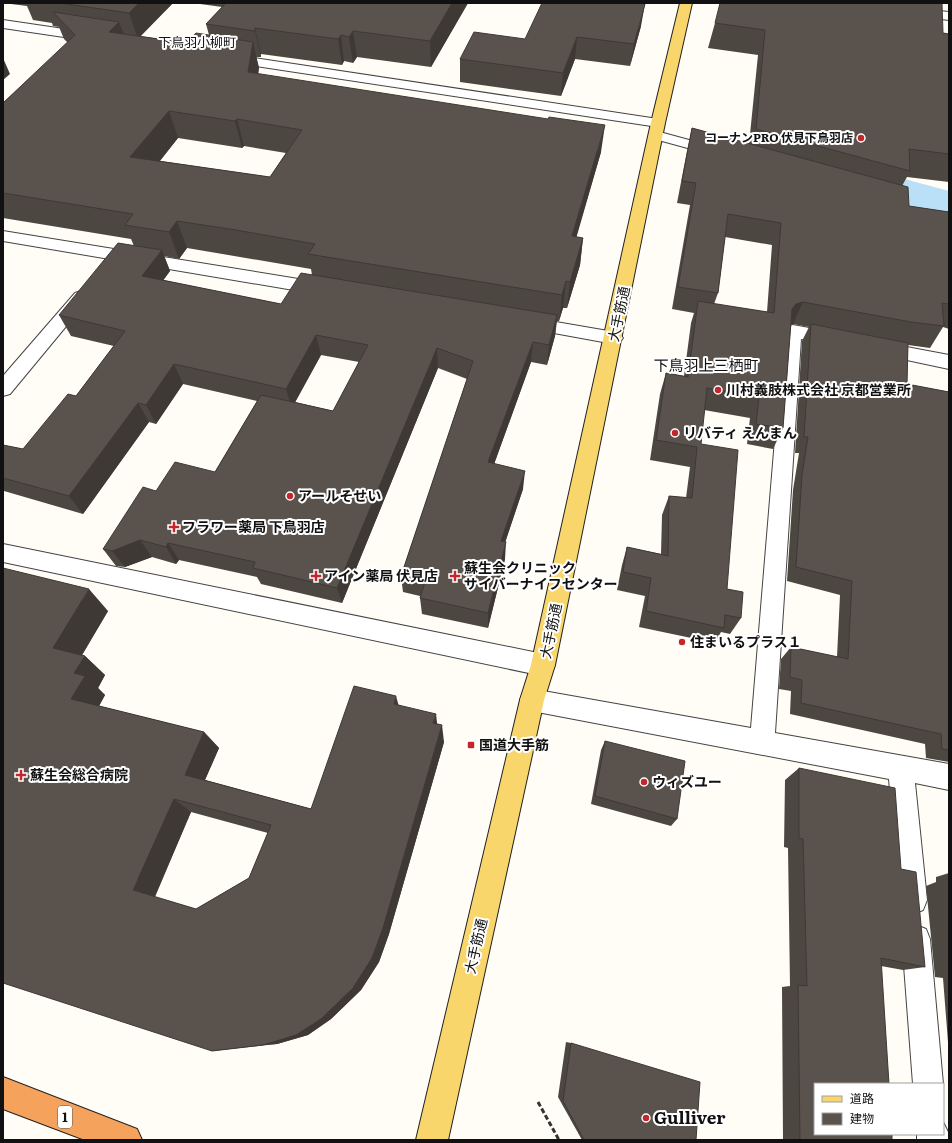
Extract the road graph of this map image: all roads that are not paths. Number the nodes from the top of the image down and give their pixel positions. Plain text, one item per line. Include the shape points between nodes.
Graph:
1 (686, 3) edge
2 (904, 11) edge
3 (949, 16) edge
4 (3, 24) edge
5 (105, 40) edge
6 (214, 56) edge
7 (657, 129) junction
8 (730, 156) edge
9 (3, 236) edge
10 (91, 285) edge
11 (337, 291) edge
12 (510, 320) edge
13 (614, 338) junction
14 (949, 362) edge
15 (3, 389) edge
16 (3, 553) edge
17 (544, 665) junction
18 (532, 700) junction
19 (762, 743) junction
20 (901, 768) junction
21 (949, 777) edge
22 (928, 1083) edge
23 (3, 1093) edge
24 (126, 1140) edge
25 (432, 1140) edge

1 - 7 main road, 大手筋通
2 - 3 street
4 - 5 street
6 - 7 street
7 - 8 street
7 - 13 main road, 大手筋通
9 - 11 street via 111,261
10 - 15 street
12 - 13 street
13 - 17 main road, 大手筋通
14 - 19 street via 794,331
16 - 17 street
17 - 18 main road, 大手筋通
18 - 19 street
18 - 25 main road, 大手筋通
19 - 20 street
20 - 21 street
20 - 22 street
23 - 24 highway, 1

